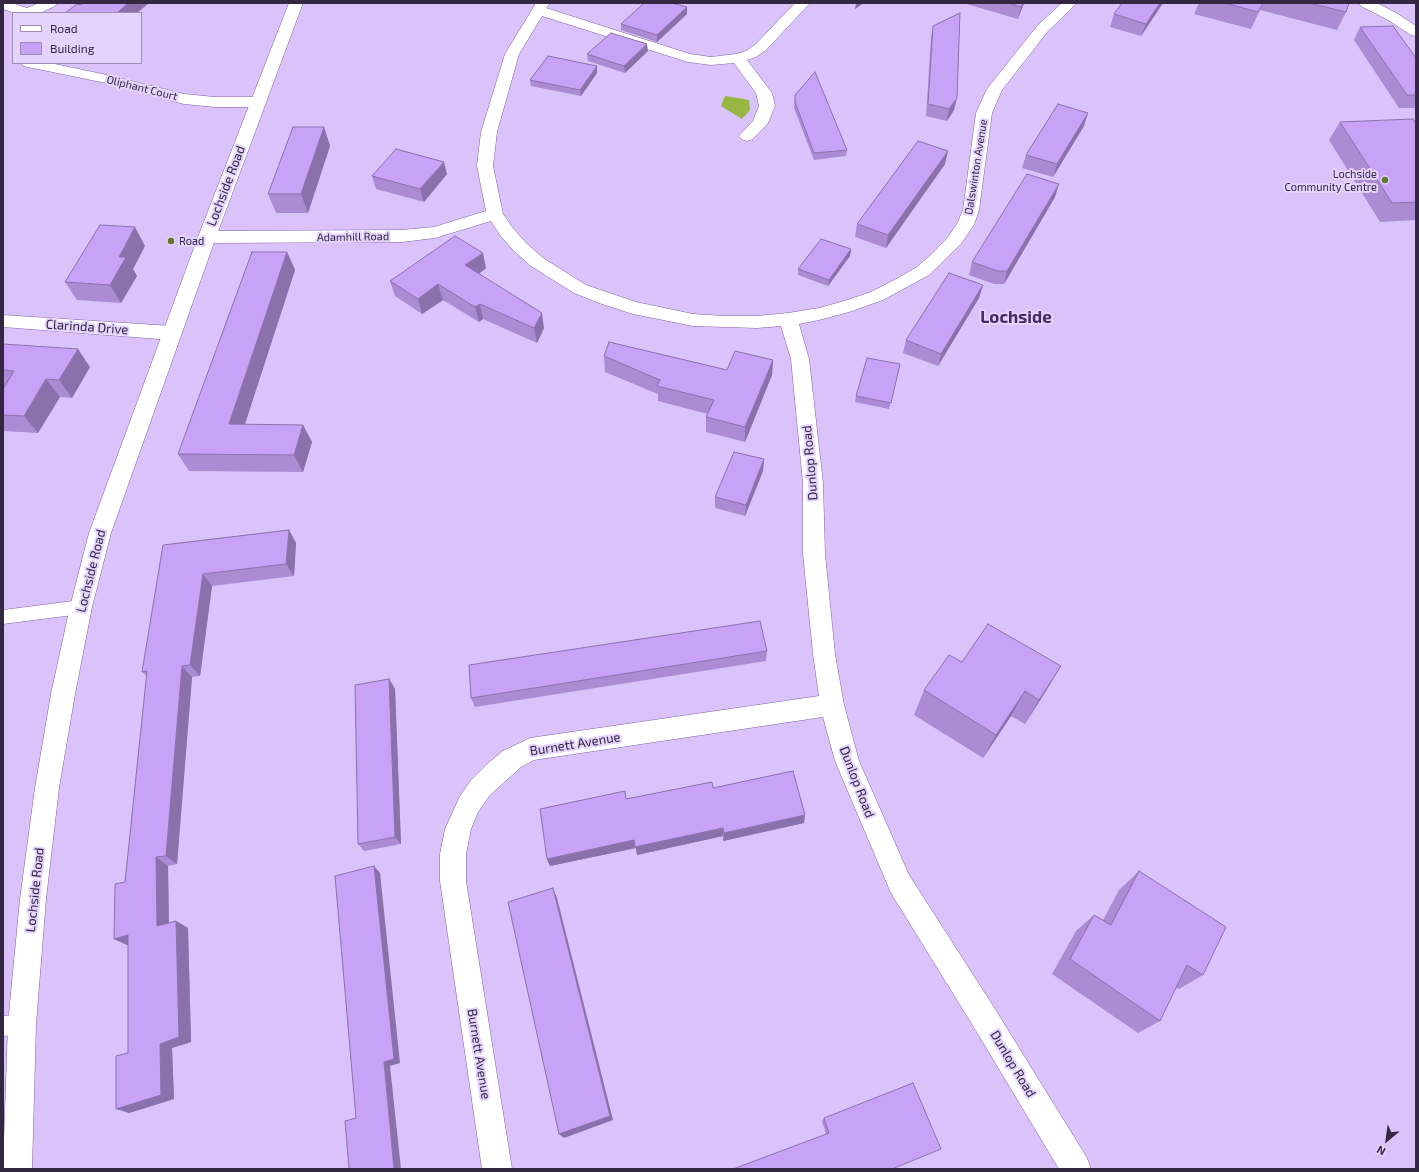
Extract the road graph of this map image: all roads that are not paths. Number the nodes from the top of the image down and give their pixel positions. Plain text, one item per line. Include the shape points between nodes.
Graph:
1 (50, 3) edge
2 (296, 3) edge
3 (803, 3) edge
4 (1070, 3) edge
5 (1366, 3) edge
6 (3, 5) edge
7 (540, 6) edge
8 (22, 12) edge
9 (30, 12) edge
10 (1416, 32) edge
11 (738, 58) junction
12 (33, 64) edge
13 (257, 102) junction
14 (747, 136) dead end
15 (496, 214) junction
16 (207, 237) junction
17 (788, 319) junction
18 (3, 321) edge
19 (172, 333) junction
20 (81, 607) junction
21 (3, 617) edge
22 (832, 705) junction
23 (13, 1025) edge
24 (17, 1169) edge
25 (497, 1169) edge
26 (1076, 1169) edge

1 - 9 street
2 - 13 street, Lochside Road
3 - 11 street via 761,47 751,54
4 - 17 street, Dalswinton Avenue via 1043,28 995,89 984,113 971,210 954,241 922,271 877,296 819,314
5 - 10 street
6 - 8 street
7 - 11 street via 688,58 710,61
7 - 15 street, Dalswinton Avenue via 512,54 489,132 485,166
11 - 14 street via 764,93 767,106 760,123
12 - 13 street, Oliphant Court via 107,79 184,99
13 - 16 street, Lochside Road
15 - 16 street, Adamhill Road via 435,232 402,236
15 - 17 street, Dalswinton Avenue via 515,242 537,262 580,289 605,299 648,312 693,320 757,322
16 - 19 street, Lochside Road
17 - 22 street, Dunlop Road via 800,359 813,483 814,554
18 - 19 street, Clarinda Drive
19 - 20 street, Lochside Road via 100,533
20 - 21 lane
20 - 23 street, Lochside Road via 47,788
22 - 25 street, Burnett Avenue via 530,749 512,759 481,787 469,804 458,828 453,854 453,881
22 - 26 street, Dunlop Road via 847,761 900,884
23 - 24 street, Lochside Road

